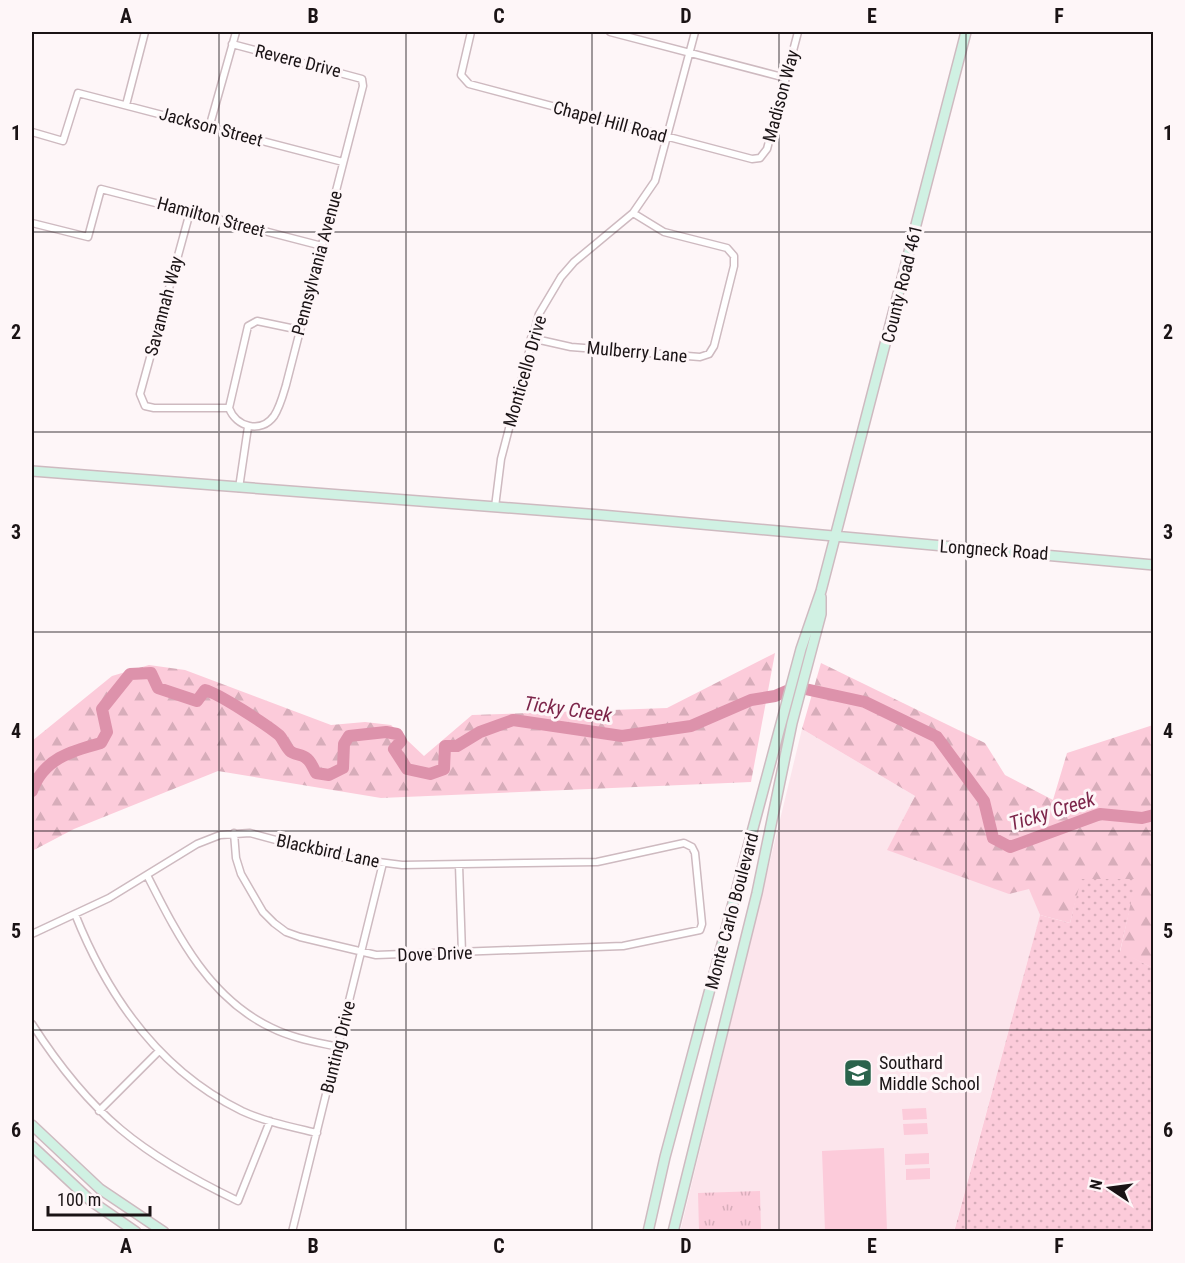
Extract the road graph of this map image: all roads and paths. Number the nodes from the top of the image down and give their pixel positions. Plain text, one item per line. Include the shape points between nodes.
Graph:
1 (145, 32) edge
2 (236, 32) edge
3 (471, 32) edge
4 (610, 32) edge
5 (695, 32) edge
6 (798, 32) edge
7 (966, 32) edge
8 (232, 44) junction
9 (691, 52) junction
10 (786, 78) junction
11 (362, 79) joint
12 (126, 105) junction
13 (209, 128) junction
14 (32, 132) edge
15 (669, 138) junction
16 (760, 158) joint
17 (343, 162) junction
18 (190, 212) junction
19 (633, 213) junction
20 (32, 223) edge
21 (322, 246) junction
22 (300, 330) junction
23 (531, 338) junction
24 (229, 408) junction
25 (248, 427) junction
26 (32, 471) edge
27 (239, 488) junction
28 (495, 507) junction
29 (835, 536) junction
30 (1154, 565) edge
31 (821, 591) junction
32 (788, 721) junction
33 (234, 833) junction
34 (383, 863) junction
35 (459, 865) junction
36 (147, 875) junction
37 (75, 914) junction
38 (700, 930) joint
39 (32, 933) edge
40 (361, 951) junction
41 (462, 953) junction
42 (32, 1024) edge
43 (338, 1047) junction
44 (159, 1051) junction
45 (99, 1111) junction
46 (270, 1121) junction
47 (32, 1125) edge
48 (316, 1133) junction
49 (32, 1146) edge
50 (136, 1232) edge
51 (164, 1232) edge
52 (292, 1232) edge
53 (648, 1232) edge
54 (673, 1232) edge

1 - 12 street
2 - 8 street
3 - 15 street, Chapel Hill Road via 461,70 462,79 469,84
4 - 9 street
5 - 9 street, Monticello Drive
6 - 10 street, Madison Way
7 - 29 main road, County Road 461
8 - 11 street, Revere Drive
8 - 13 street
9 - 10 street
9 - 15 street, Monticello Drive
10 - 16 street, Madison Way via 767,149
11 - 17 street, Pennsylvania Avenue
12 - 13 street, Jackson Street
12 - 14 street, Jackson Street via 78,93 63,141
13 - 17 street, Jackson Street
15 - 16 street, Chapel Hill Road
15 - 19 street, Monticello Drive via 655,182
17 - 21 street, Pennsylvania Avenue
18 - 20 street, Hamilton Street via 101,189 88,237
18 - 21 street, Hamilton Street
18 - 24 street, Savannah Way via 140,394 146,406 154,408
19 - 23 street, Monticello Drive via 561,277 539,314
19 - 23 street, Mulberry Lane via 654,227 727,248 734,256 709,354 700,357 571,347
21 - 22 street, Pennsylvania Avenue
22 - 24 street via 252,321
22 - 25 street, Pennsylvania Avenue via 274,416 262,425
23 - 28 street, Monticello Drive via 501,459
24 - 25 street via 235,420
25 - 27 street
26 - 27 main road, Longneck Road
27 - 28 main road, Longneck Road
28 - 29 main road, Longneck Road
29 - 30 main road, Longneck Road
29 - 31 main road, Monte Carlo Boulevard
31 - 32 main road, Monte Carlo Boulevard via 801,649
31 - 32 main road, Monte Carlo Boulevard via 821,614 812,650
32 - 53 main road, Monte Carlo Boulevard via 665,1157
32 - 54 main road, Monte Carlo Boulevard via 757,893
33 - 34 street, Blackbird Lane via 250,833 339,857
33 - 36 street, Blackbird Lane via 197,844
33 - 40 street, Dove Drive via 241,874 274,923 300,937
34 - 35 street, Blackbird Lane
34 - 40 street, Bunting Drive
35 - 38 street, Blackbird Lane via 597,862 684,843 695,854 703,918
35 - 41 street
36 - 37 street, Blackbird Lane
36 - 43 street via 194,961 231,1001 271,1028
37 - 39 street, Blackbird Lane
37 - 44 street via 107,983 129,1018
38 - 41 street, Dove Drive via 623,946
40 - 41 street, Dove Drive via 388,956
40 - 43 street, Bunting Drive
42 - 45 street
43 - 48 street, Bunting Drive
44 - 45 street
44 - 46 street via 217,1096
45 - 46 street via 156,1158 238,1201
46 - 48 street
47 - 51 main road via 100,1189
48 - 52 street, Bunting Drive
49 - 50 main road via 91,1201

